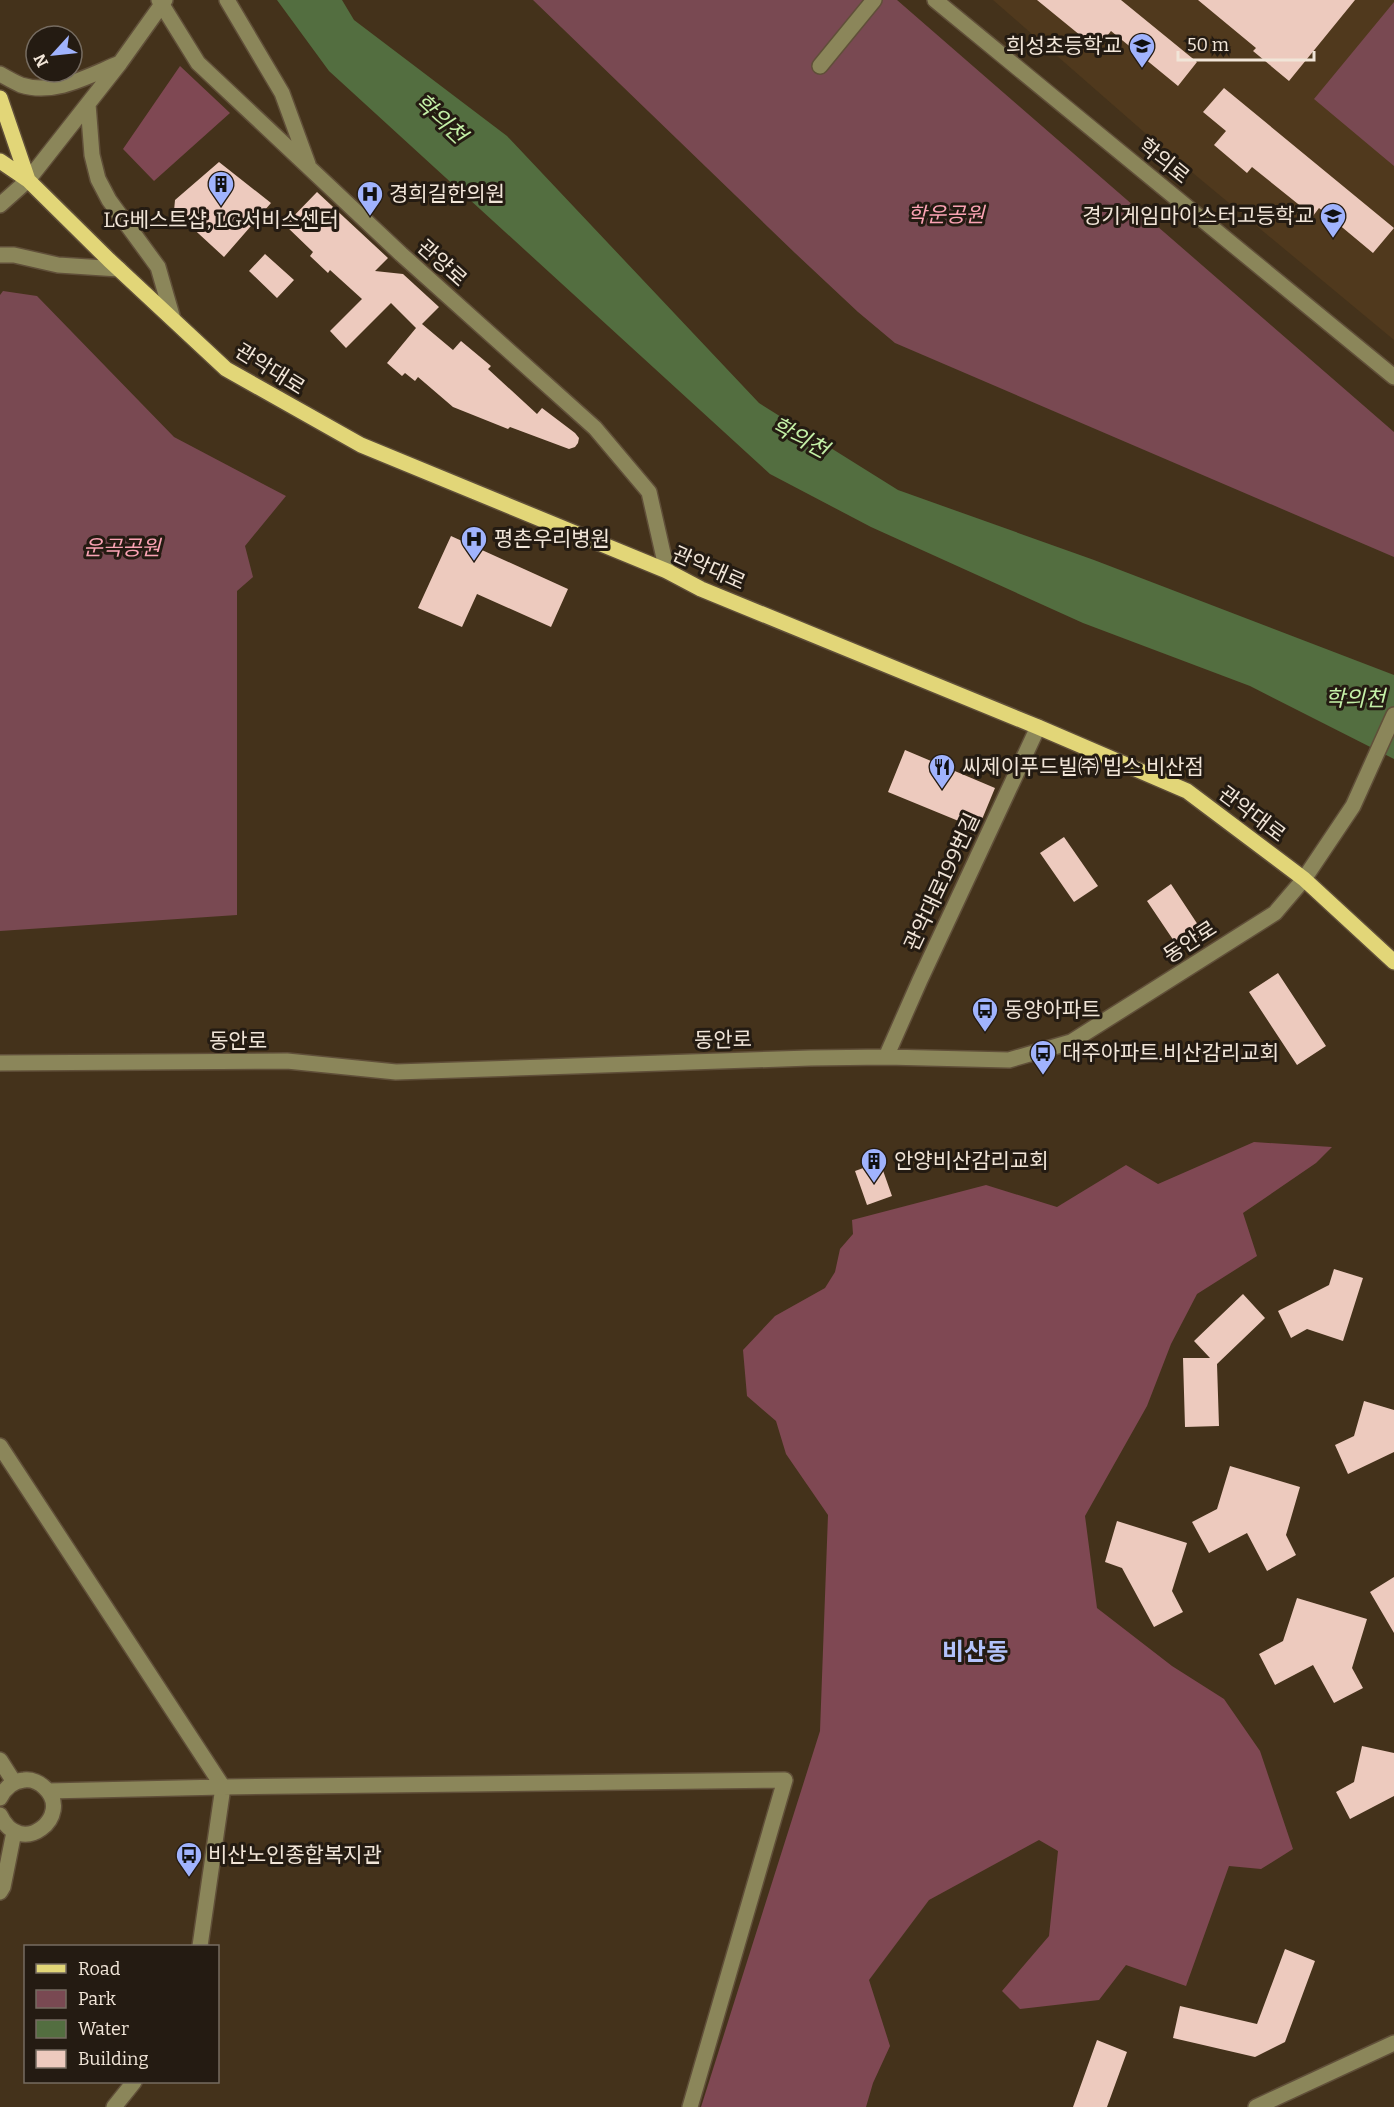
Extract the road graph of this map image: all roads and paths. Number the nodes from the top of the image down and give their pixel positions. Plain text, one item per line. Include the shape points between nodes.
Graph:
1 (227, 0) edge
2 (874, 0) edge
3 (935, 0) edge
4 (161, 2) edge
5 (120, 63) junction
6 (820, 66) dead end
7 (0, 74) edge
8 (0, 98) edge
9 (88, 104) junction
10 (0, 161) edge
11 (309, 167) junction
12 (28, 180) junction
13 (0, 205) edge
14 (0, 255) edge
15 (119, 270) junction
16 (173, 320) junction
17 (1394, 377) edge
18 (667, 572) junction
19 (1394, 716) edge
20 (1038, 727) junction
21 (1304, 879) junction
22 (1394, 962) edge
23 (886, 1057) junction
24 (0, 1063) edge
25 (0, 1446) edge
26 (0, 1760) edge
27 (14, 1782) junction
28 (223, 1786) junction
29 (48, 1791) junction
30 (0, 1798) edge
31 (0, 1815) edge
32 (14, 1832) junction
33 (0, 1892) edge
34 (200, 1945) edge
35 (1394, 2043) edge
36 (133, 2083) edge
37 (114, 2107) edge
38 (690, 2107) edge
39 (1256, 2107) edge

1 - 11 street via 282,93
2 - 6 street
3 - 17 street, 학의로
4 - 5 street
4 - 11 street, 관양로 via 198,63
5 - 7 street via 60,86 21,85
5 - 9 street
8 - 12 main road, 관악대로
9 - 12 street
9 - 16 street via 98,179 158,267
10 - 12 main road, 관악대로
11 - 18 street, 관양로 via 595,428 649,492
12 - 13 street
12 - 15 main road, 관악대로
14 - 15 street
15 - 16 main road, 관악대로
16 - 18 main road, 관악대로 via 226,369 361,446
18 - 20 main road, 관악대로
19 - 21 street, 동안로 via 1353,806
20 - 21 main road, 관악대로 via 1187,791
20 - 23 street, 관악대로199번길
21 - 22 main road, 관악대로
21 - 23 street, 동안로 via 1275,913 1071,1042 1009,1060
23 - 24 street, 동안로 via 396,1072 287,1061
25 - 28 street
26 - 27 street
27 - 29 street via 26,1779
27 - 30 street
28 - 29 street
28 - 34 street
28 - 38 street via 785,1780
29 - 32 street via 53,1803 47,1824 38,1832
31 - 32 street
32 - 33 street
35 - 39 street
36 - 37 street

